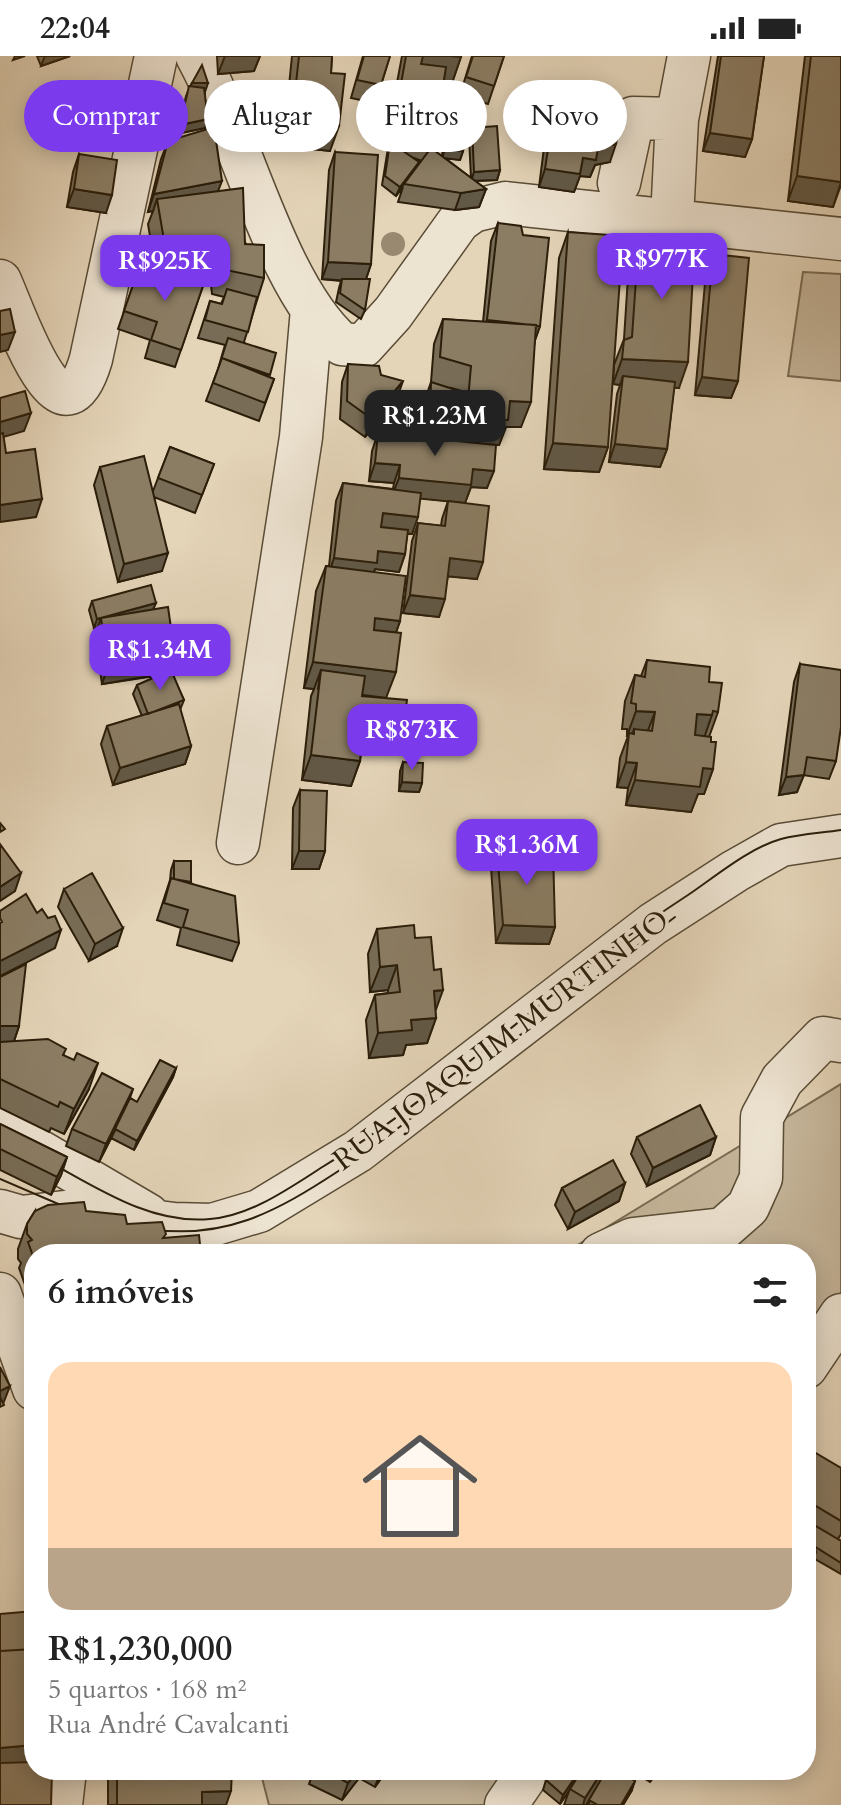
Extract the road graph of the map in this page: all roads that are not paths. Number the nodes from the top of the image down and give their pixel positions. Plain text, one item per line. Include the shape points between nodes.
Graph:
1 (156, 56) edge
2 (197, 56) edge
3 (689, 56) edge
4 (677, 119) junction
5 (619, 183) dead end
6 (672, 219) junction
7 (841, 239) edge
8 (0, 281) edge
9 (312, 309) junction
10 (841, 836) edge
11 (238, 843) dead end
12 (841, 1041) edge
13 (0, 1128) edge
14 (0, 1211) edge
15 (156, 1220) junction
16 (622, 1244) edge
17 (0, 1294) edge
18 (841, 1315) edge
19 (816, 1352) edge
20 (24, 1361) edge
21 (64, 1780) edge
22 (523, 1780) edge
23 (61, 1805) edge
24 (506, 1805) edge

1 - 8 street via 91,359 73,395 56,390 34,358
2 - 9 street
3 - 4 street
4 - 5 street via 633,118
4 - 6 street
6 - 7 street
6 - 9 street via 505,203 489,206 459,221 363,346 342,344
9 - 11 street via 301,437
10 - 15 street, RUA JOAQUIM MURTINHO via 781,845 653,924 358,1151 284,1198 231,1222 188,1225
12 - 16 street via 823,1038 782,1080 762,1117 761,1178 748,1207 723,1229
13 - 15 street, RUA JOAQUIM MURTINHO
14 - 15 street, RUA JOAQUIM MURTINHO via 21,1217 73,1211
17 - 20 street
18 - 19 street
21 - 23 street
22 - 24 street

